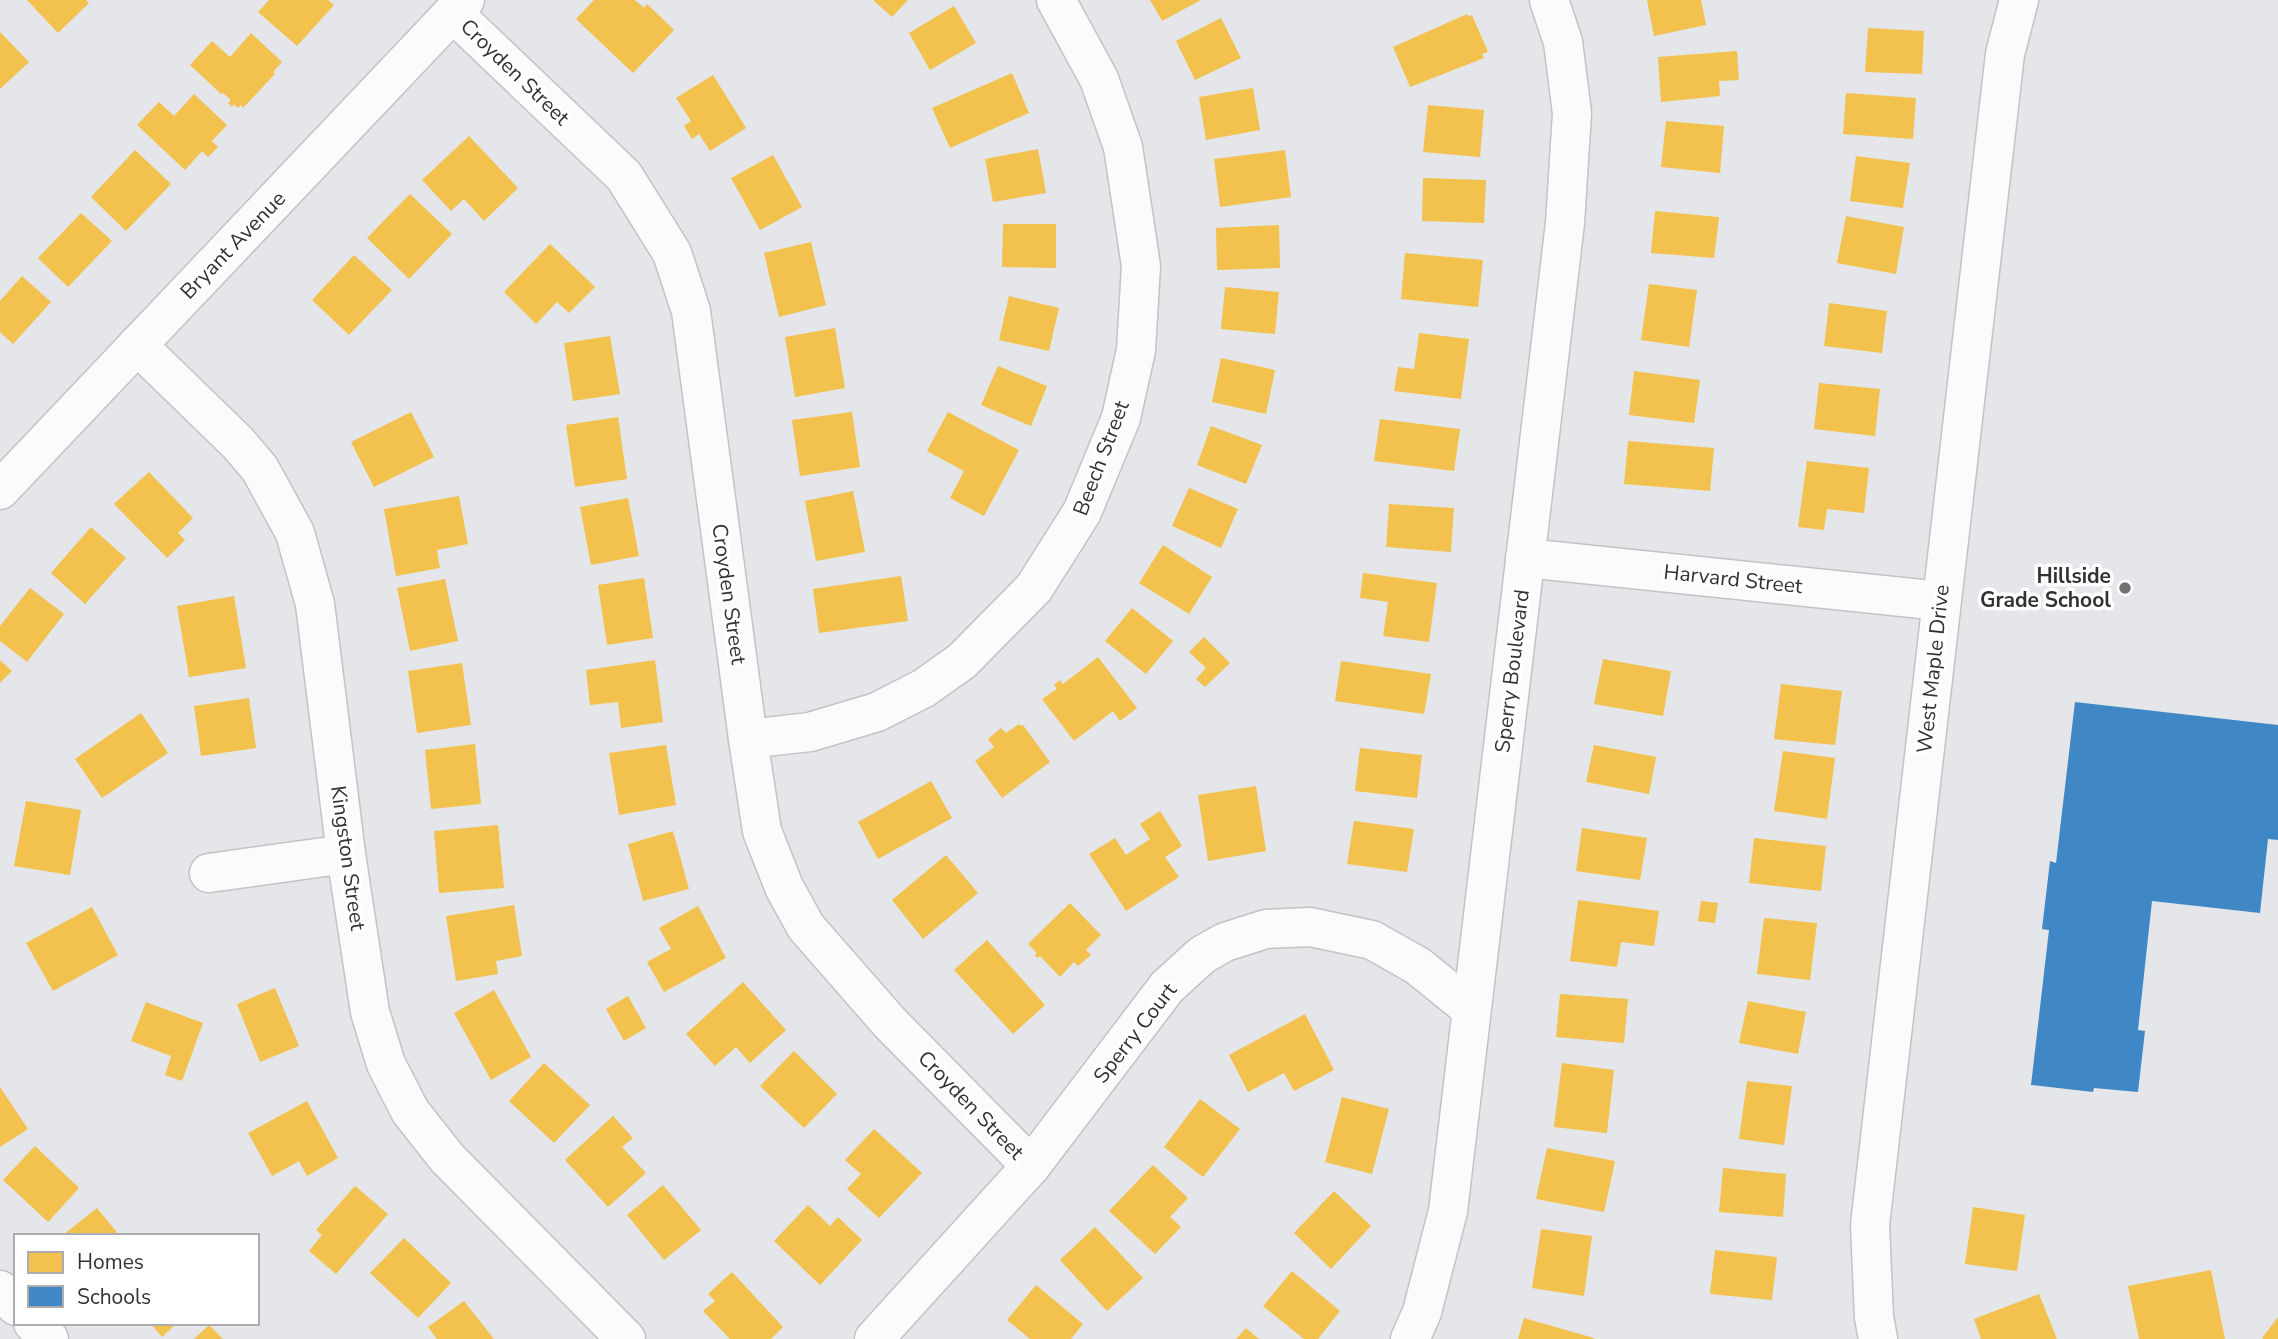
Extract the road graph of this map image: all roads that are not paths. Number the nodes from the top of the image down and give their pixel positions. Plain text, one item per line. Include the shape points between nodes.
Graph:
1 (1056, 0) edge
2 (1549, 0) edge
3 (2019, 0) edge
4 (459, 6) edge
5 (137, 345) junction
6 (0, 490) edge
7 (1525, 558) junction
8 (1941, 601) junction
9 (748, 739) junction
10 (346, 854) junction
11 (209, 873) dead end
12 (1471, 1009) junction
13 (1031, 1166) junction
14 (0, 1290) edge
15 (14, 1304) edge
16 (35, 1325) edge
17 (49, 1339) edge
18 (626, 1339) edge
19 (874, 1339) edge
20 (1410, 1339) edge
21 (1878, 1339) edge

1 - 9 street, Beech Street via 1099,79 1123,146 1141,266 1136,350 1121,418 1082,512 1034,588 962,661 924,688 877,712 810,732
2 - 7 street, Sperry Boulevard via 1563,42 1572,113 1565,223
3 - 8 street, West Maple Drive via 2005,54
4 - 5 street, Bryant Avenue
4 - 9 street, Croyden Street via 624,176 672,253 691,311
5 - 6 street, Bryant Avenue
5 - 10 street, Kingston Street via 253,460 295,533 315,604
7 - 8 street, Harvard Street
7 - 12 street, Sperry Boulevard
8 - 21 street, West Maple Drive via 1870,1225
9 - 13 street, Croyden Street via 762,831 806,927 890,1023
10 - 11 street
10 - 18 street, Kingston Street via 370,1012 386,1064 410,1111 447,1158
12 - 13 street, Sperry Court via 1418,966 1372,940 1310,927 1266,929 1225,942 1202,955 1167,987
12 - 20 street, Sperry Boulevard via 1448,1211 1422,1312
13 - 19 street, Sperry Court
14 - 15 street
16 - 17 street

